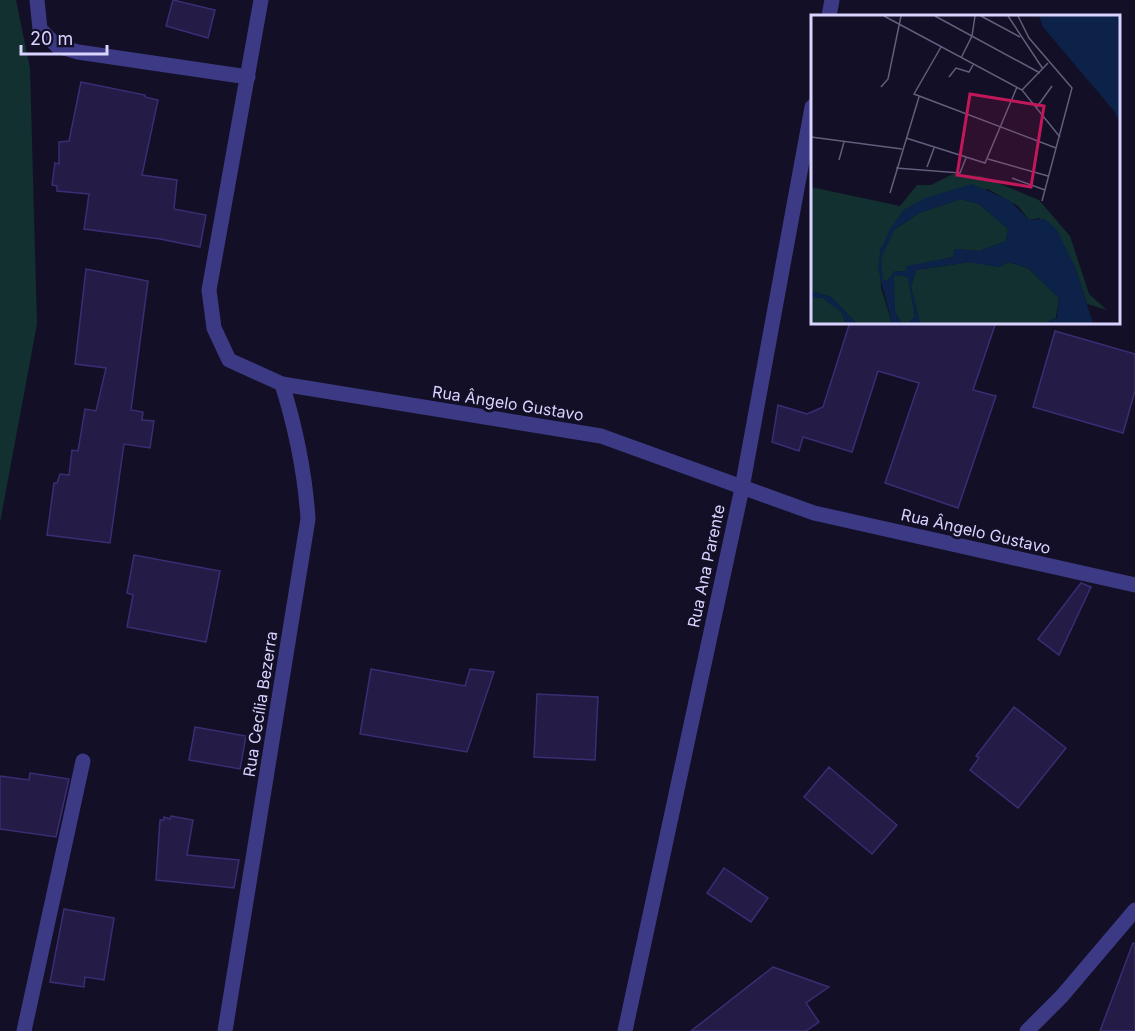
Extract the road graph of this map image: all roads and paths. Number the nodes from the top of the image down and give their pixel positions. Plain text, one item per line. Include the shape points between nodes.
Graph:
1 (37, 0) edge
2 (261, 0) edge
3 (832, 0) edge
4 (829, 15) edge
5 (248, 77) junction
6 (811, 119) edge
7 (282, 384) junction
8 (742, 488) junction
9 (1135, 585) edge
10 (83, 761) dead end
11 (1135, 910) edge
12 (24, 1031) edge
13 (225, 1031) edge
14 (625, 1031) edge
15 (1027, 1031) edge

1 - 5 street via 40,29 57,46
2 - 5 street, Rua Ângelo Gustavo
3 - 4 street
5 - 7 street, Rua Ângelo Gustavo via 210,300 214,328 229,360
6 - 8 street, Rua Ana Parente
7 - 8 street, Rua Ângelo Gustavo via 601,436
7 - 13 street, Rua Cecília Bezerra via 305,477 308,519
8 - 9 street, Rua Ângelo Gustavo via 814,513
8 - 14 street, Rua Ana Parente
10 - 12 street
11 - 15 street

